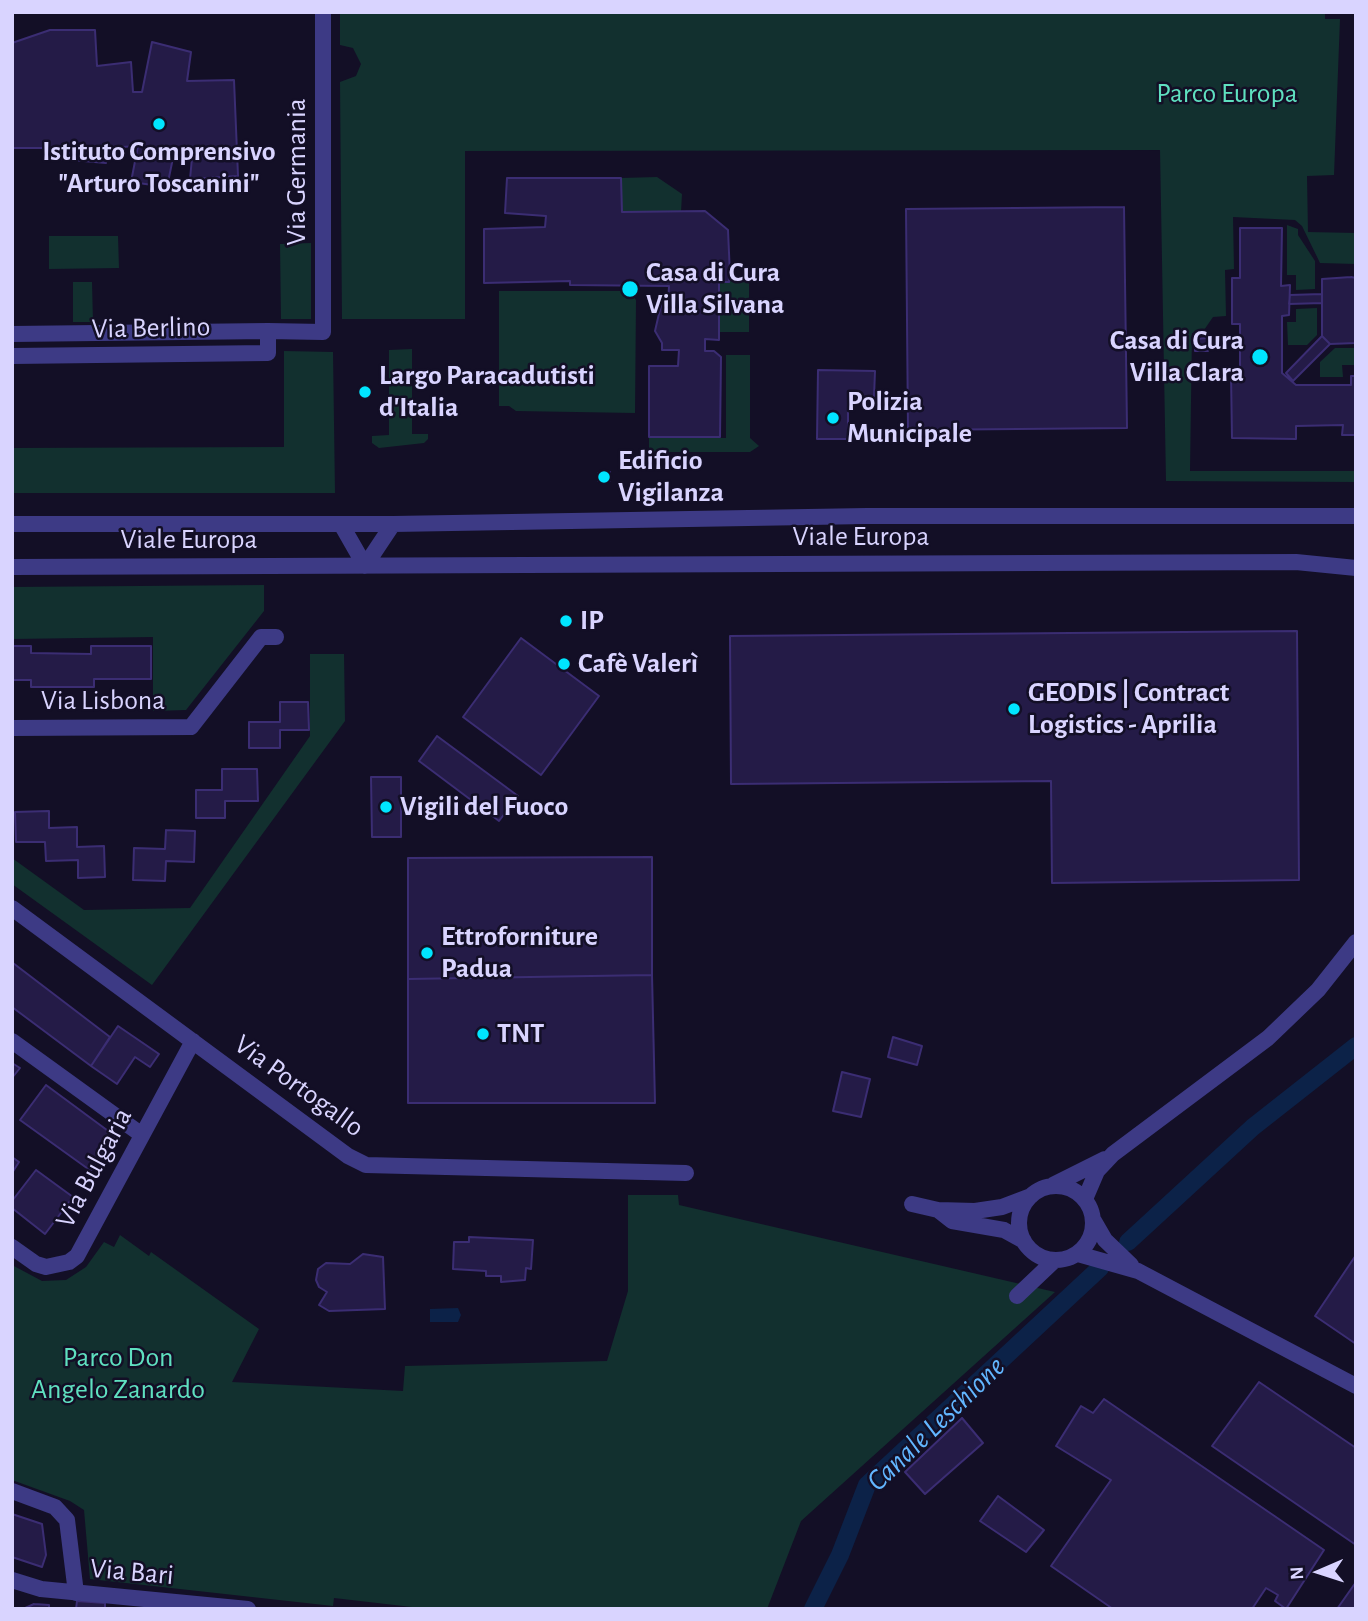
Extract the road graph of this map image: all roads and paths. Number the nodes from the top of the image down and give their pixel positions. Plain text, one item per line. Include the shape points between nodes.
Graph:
1 (323, 12) edge
2 (268, 331) junction
3 (323, 332) joint
4 (12, 334) edge
5 (12, 356) edge
6 (1356, 516) edge
7 (12, 524) edge
8 (341, 524) junction
9 (393, 524) junction
10 (365, 566) junction
11 (12, 567) edge
12 (1356, 568) edge
13 (276, 637) dead end
14 (12, 728) edge
15 (12, 908) edge
16 (1356, 942) edge
17 (12, 1041) edge
18 (192, 1041) junction
19 (142, 1135) junction
20 (1113, 1154) junction
21 (686, 1173) dead end
22 (1053, 1186) junction
23 (1031, 1196) junction
24 (1085, 1199) junction
25 (912, 1204) dead end
26 (938, 1210) junction
27 (1094, 1221) junction
28 (1028, 1246) junction
29 (12, 1247) edge
30 (1078, 1254) junction
31 (1055, 1260) junction
32 (1138, 1271) junction
33 (1356, 1386) edge
34 (12, 1491) edge
35 (12, 1580) edge
36 (76, 1593) junction
37 (248, 1609) edge

1 - 3 street, Via Germania
2 - 3 street, Via Berlino
2 - 4 street, Via Berlino
2 - 5 street, Via Berlino via 268,353
6 - 9 street, Viale Europa via 867,516
7 - 8 street, Viale Europa
8 - 9 street, Viale Europa
8 - 10 street
9 - 10 street
10 - 11 street, Viale Europa
10 - 12 street, Viale Europa via 1296,562
13 - 14 street, Via Lisbona via 261,637 191,727
15 - 18 street, Via Portogallo
16 - 20 street via 1318,990 1268,1038
17 - 19 street
18 - 19 street, Via Bulgaria
18 - 21 street, Via Portogallo via 366,1165
19 - 29 street, Via Bulgaria via 76,1256 46,1267
20 - 22 street
20 - 24 street via 1097,1171
22 - 23 street
22 - 24 street via 1065,1186
23 - 26 street via 1002,1208
23 - 28 street via 1020,1217
24 - 27 street
25 - 26 street
26 - 28 street via 952,1221 1004,1230
27 - 30 street via 1087,1245
27 - 32 street via 1119,1256
28 - 31 street
28 - 31 street via 1022,1290
30 - 31 street
30 - 32 street
32 - 33 street
34 - 36 street via 55,1507 67,1520
35 - 36 street, Via Bari
36 - 37 street, Via Bari

